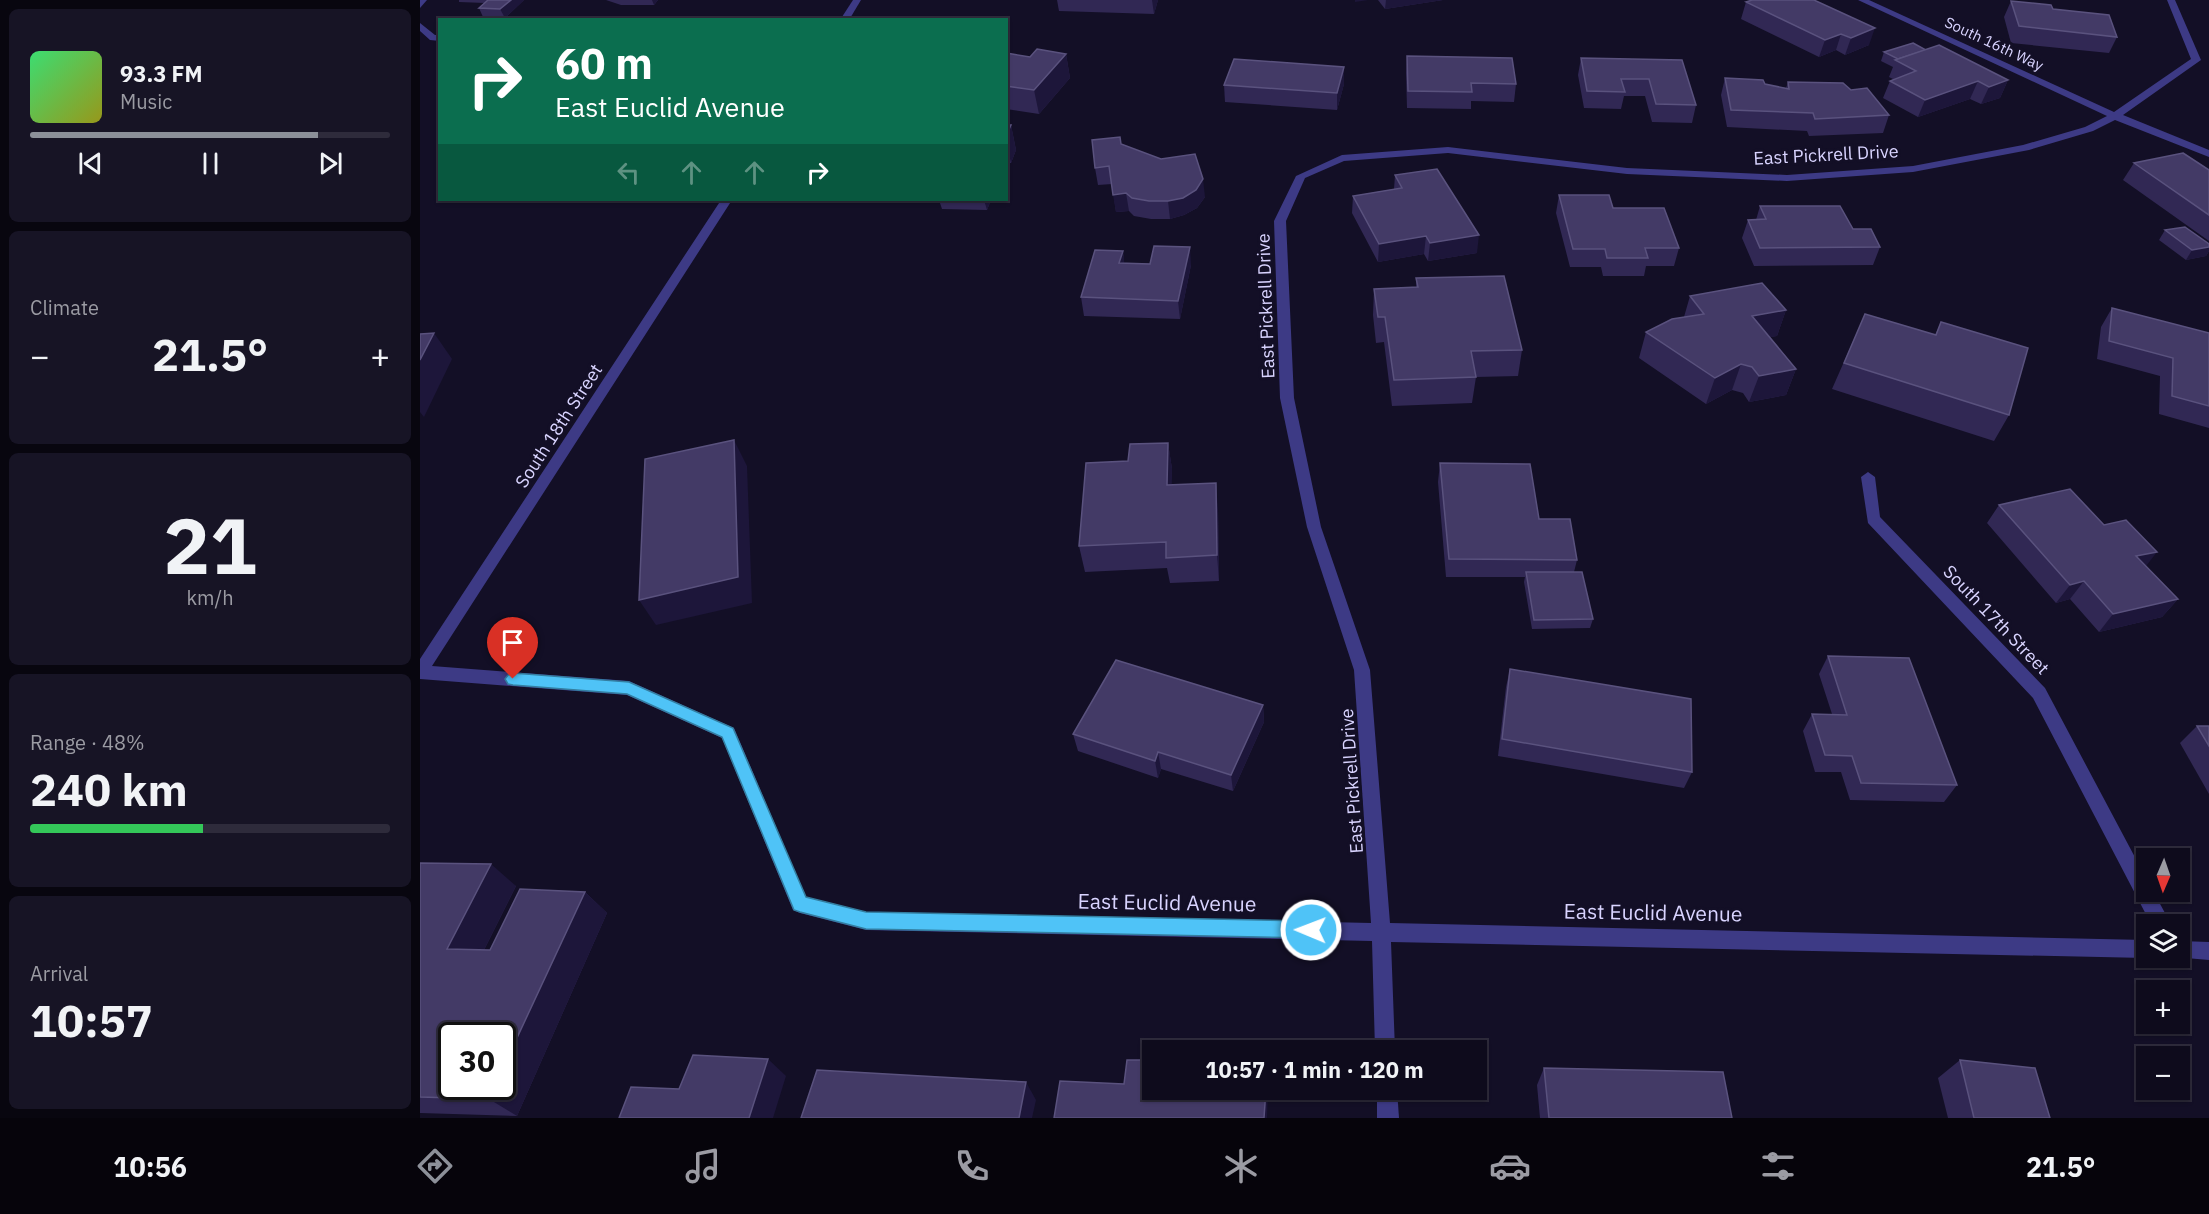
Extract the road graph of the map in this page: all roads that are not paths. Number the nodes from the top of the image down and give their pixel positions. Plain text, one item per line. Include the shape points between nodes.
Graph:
1 (423, 0) edge
2 (857, 0) edge
3 (1862, 0) edge
4 (2170, 0) edge
5 (420, 5) edge
6 (845, 18) edge
7 (420, 26) edge
8 (438, 38) edge
9 (2115, 116) junction
10 (2209, 154) edge
11 (726, 201) edge
12 (1868, 477) dead end
13 (420, 672) edge
14 (2156, 914) edge
15 (1381, 931) junction
16 (2136, 949) edge
17 (2190, 950) edge
18 (2209, 951) edge
19 (1385, 1040) edge
20 (1387, 1100) edge
21 (1388, 1118) edge

1 - 5 street
2 - 6 street
3 - 9 street, South 16th Way
4 - 9 street, East Pickrell Drive via 2196,60
7 - 8 street via 433,39
9 - 10 street, South 16th Way
9 - 15 street, East Pickrell Drive via 2089,129 2025,148 1912,169 1787,178 1627,171 1448,150 1342,158 1301,176 1280,221 1287,398 1314,527 1362,670
11 - 13 street, South 18th Street
12 - 14 street, South 17th Street via 1873,519 2038,693
13 - 15 street, East Euclid Avenue via 629,688 728,733 800,904 866,921
15 - 16 street, East Euclid Avenue
15 - 19 street, East Pickrell Drive
17 - 18 street
20 - 21 street

